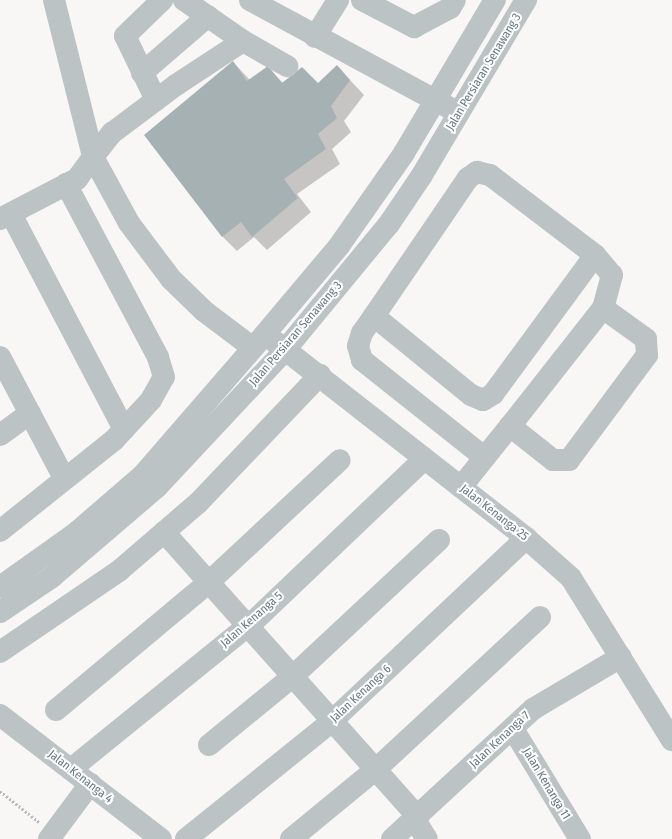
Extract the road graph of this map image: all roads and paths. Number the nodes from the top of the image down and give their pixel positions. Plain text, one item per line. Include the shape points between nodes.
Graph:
1 (54, 0) edge
2 (162, 0) edge
3 (184, 0) edge
4 (250, 0) edge
5 (338, 0) edge
6 (362, 0) edge
7 (455, 0) edge
8 (495, 0) edge
9 (526, 0) edge
10 (208, 16) junction
11 (315, 37) junction
12 (243, 41) junction
13 (286, 66) dead end
14 (142, 74) junction
15 (156, 100) junction
16 (434, 100) junction
17 (460, 113) junction
18 (93, 157) junction
19 (66, 184) junction
20 (5, 217) edge
21 (595, 255) junction
22 (603, 308) junction
23 (374, 316) junction
24 (259, 341) junction
25 (285, 350) junction
26 (0, 357) edge
27 (320, 376) junction
28 (30, 414) junction
29 (510, 426) junction
30 (124, 429) junction
31 (0, 435) edge
32 (484, 458) junction
33 (424, 459) junction
34 (340, 460) dead end
35 (64, 478) junction
36 (461, 487) junction
37 (0, 531) edge
38 (164, 532) junction
39 (526, 538) junction
40 (439, 540) dead end
41 (208, 583) junction
42 (0, 587) edge
43 (0, 612) edge
44 (540, 617) dead end
45 (246, 627) junction
46 (0, 652) edge
47 (620, 657) junction
48 (292, 677) junction
49 (56, 710) dead end
50 (0, 714) edge
51 (332, 721) junction
52 (513, 728) junction
53 (672, 740) edge
54 (209, 745) dead end
55 (71, 769) junction
56 (375, 770) junction
57 (90, 784) junction
58 (0, 791) edge
59 (416, 818) junction
60 (51, 836) edge
61 (161, 839) edge
62 (186, 839) edge
63 (291, 839) edge
64 (392, 839) edge
65 (428, 839) edge
66 (580, 839) edge

1 - 18 street, Jalan Kenanga 25
2 - 14 street via 124,36
3 - 10 street
4 - 11 street
5 - 11 street
6 - 7 street via 414,27 450,8
8 - 16 street, Jalan Persiaran Senawang 3
9 - 17 street, Jalan Persiaran Senawang 3
10 - 12 street
10 - 14 street
11 - 16 street
12 - 13 street
12 - 15 street
14 - 15 street
15 - 18 street via 112,133
16 - 17 street
16 - 24 street, Jalan Persiaran Senawang 3 via 404,153 339,246
17 - 25 street, Jalan Persiaran Senawang 3 via 389,224
18 - 19 street via 77,179
18 - 24 street, Jalan Kenanga 25 via 129,223 171,279 204,311
19 - 20 street
19 - 30 street via 158,358 164,376 151,400
20 - 30 street
21 - 22 street via 612,275
21 - 23 street via 493,394 483,400 471,396
21 - 23 street via 490,175 477,172 468,178
22 - 29 street
22 - 29 street via 646,339 647,355 569,460 553,460
23 - 32 street via 362,334 358,346 362,360
24 - 25 street, Jalan Kenanga 25
24 - 42 street, Jalan Persiaran Senawang 3 via 143,475 77,532
25 - 27 street, Jalan Kenanga 25
25 - 43 street, Jalan Persiaran Senawang 3 via 157,487 52,577
26 - 28 street
27 - 33 street, Jalan Kenanga 25
27 - 38 street via 203,497
28 - 31 street
28 - 35 street
29 - 32 street
30 - 35 street via 114,440
32 - 36 street
33 - 36 street, Jalan Kenanga 25
33 - 45 street, Jalan Kenanga 5
34 - 41 street
35 - 37 street
36 - 39 street, Jalan Kenanga 25
38 - 41 street
38 - 46 street via 120,570
39 - 47 street, Jalan Kenanga 25 via 571,578
39 - 51 street, Jalan Kenanga 6
40 - 48 street
41 - 45 street
41 - 49 street
44 - 56 street
45 - 48 street
45 - 55 street, Jalan Kenanga 5
47 - 52 street, Jalan Kenanga 7 via 533,709
47 - 53 street, Jalan Kenanga 25
48 - 51 street
48 - 54 street
50 - 55 street, Jalan Kenanga 4
51 - 56 street
51 - 62 street, Jalan Kenanga 6
52 - 59 street, Jalan Kenanga 7
52 - 66 street, Jalan Kenanga 11
55 - 57 street, Jalan Kenanga 4
56 - 59 street
56 - 63 street
57 - 60 street
57 - 61 street, Jalan Kenanga 4
58 - 60 path
59 - 64 street, Jalan Kenanga 7
59 - 65 street

